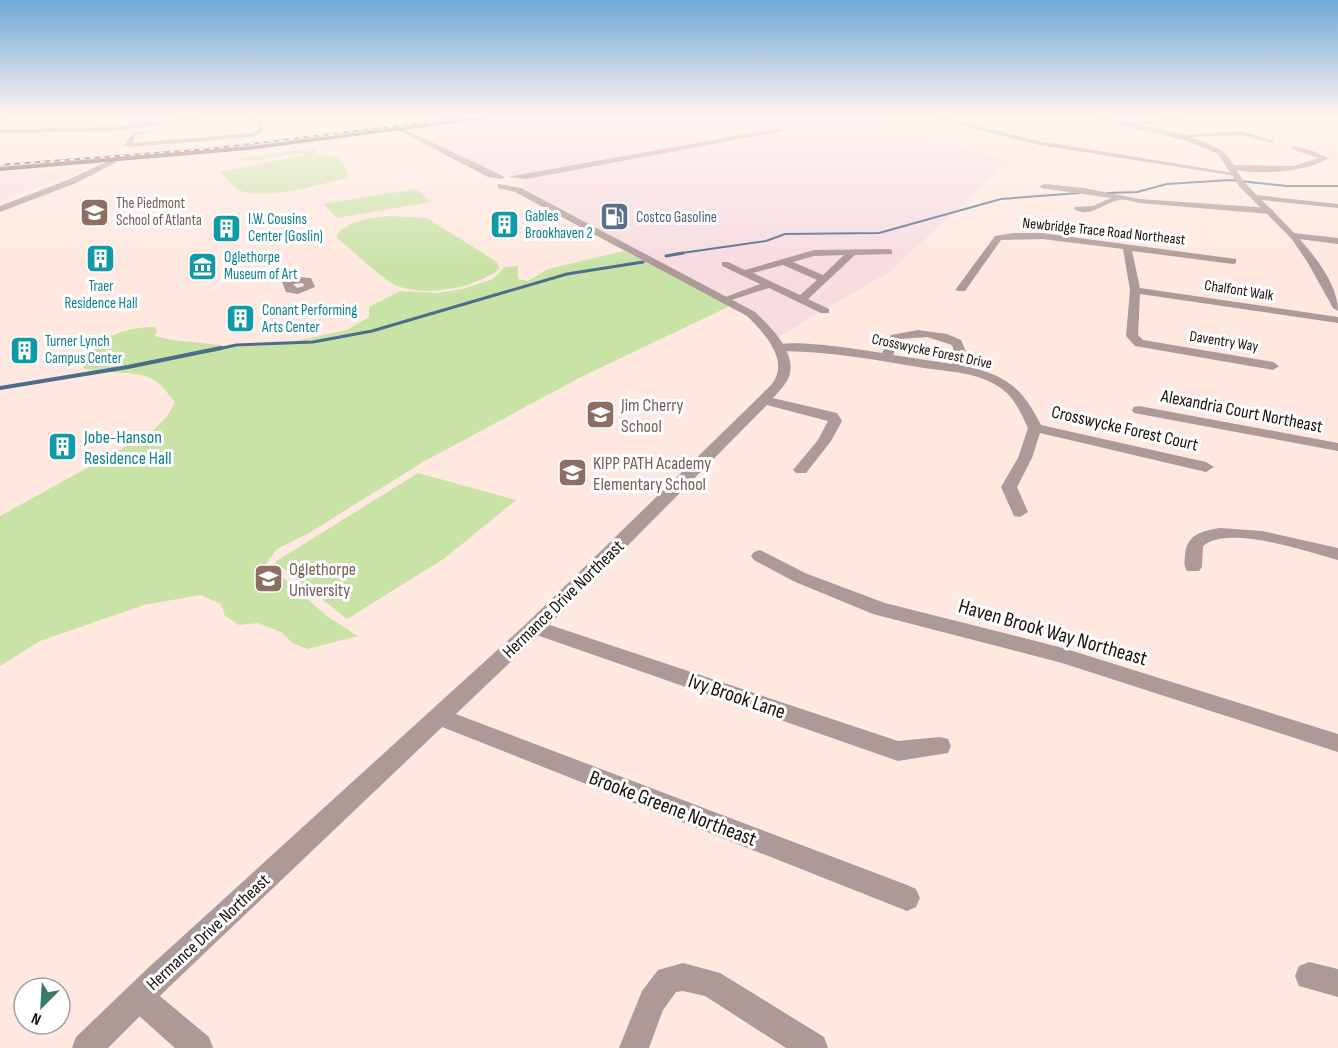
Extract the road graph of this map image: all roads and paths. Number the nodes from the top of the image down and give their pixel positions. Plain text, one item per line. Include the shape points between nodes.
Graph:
1 (50, 166) edge
2 (92, 166) edge
3 (105, 166) edge
4 (470, 166) edge
5 (472, 166) edge
6 (598, 166) edge
7 (1181, 166) edge
8 (1231, 166) edge
9 (1302, 166) edge
10 (0, 169) edge
11 (1237, 175) junction
12 (501, 177) junction
13 (516, 182) junction
14 (486, 183) junction
15 (1044, 186) dead end
16 (1255, 197) junction
17 (1117, 198) junction
18 (0, 203) edge
19 (1338, 206) edge
20 (0, 209) edge
21 (1078, 209) dead end
22 (1270, 211) junction
23 (1294, 236) junction
24 (1338, 241) edge
25 (1127, 247) junction
26 (853, 252) junction
27 (889, 252) dead end
28 (1233, 261) dead end
29 (784, 262) junction
30 (725, 264) dead end
31 (744, 273) junction
32 (824, 279) junction
33 (766, 283) junction
34 (961, 289) dead end
35 (1135, 290) junction
36 (1334, 294) edge
37 (723, 297) junction
38 (801, 300) junction
39 (1338, 308) edge
40 (825, 311) dead end
41 (1338, 320) edge
42 (778, 347) junction
43 (886, 358) junction
44 (1273, 366) dead end
45 (957, 370) junction
46 (764, 400) junction
47 (1139, 410) dead end
48 (1035, 428) junction
49 (1338, 447) edge
50 (1206, 467) dead end
51 (801, 470) dead end
52 (1020, 512) dead end
53 (1338, 554) edge
54 (760, 556) dead end
55 (1193, 567) dead end
56 (535, 627) junction
57 (440, 717) junction
58 (1338, 743) edge
59 (940, 746) dead end
60 (907, 898) dead end
61 (1309, 976) dead end
62 (1338, 983) edge
63 (138, 997) junction
64 (87, 1048) edge
65 (198, 1048) edge
66 (634, 1048) edge
67 (813, 1048) edge

1 - 10 highway
2 - 18 street
3 - 20 street
4 - 14 street, Hermance Drive Northeast via 485,176
5 - 12 street, Hermance Drive Northeast
6 - 13 street
7 - 11 street
8 - 11 street
9 - 11 street
11 - 16 street
12 - 13 street, Hermance Drive Northeast
12 - 14 street, Hermance Drive Northeast
13 - 14 street, Hermance Drive Northeast via 501,186
13 - 37 street, Hermance Drive Northeast
15 - 17 street
16 - 19 street
16 - 22 street
17 - 21 street via 1095,208
17 - 22 street
22 - 23 street
23 - 24 street
23 - 36 street
25 - 28 street, Newbridge Trace Road Northeast
25 - 34 street, Newbridge Trace Road Northeast via 1042,236 1004,237 995,241
25 - 35 street
26 - 27 street
26 - 29 street via 814,253
26 - 32 street
29 - 31 street
29 - 32 street
30 - 31 street
31 - 33 street
32 - 38 street
33 - 37 street
33 - 38 street
35 - 41 street, Chalfont Walk
35 - 44 street, Daventry Way via 1132,336 1139,343
36 - 39 street
37 - 42 street, Hermance Drive Northeast via 751,314
38 - 40 street
42 - 43 street, Crosswycke Forest Drive via 823,348
42 - 46 street, Hermance Drive Northeast via 783,376
43 - 45 street, Crosswycke Forest Drive
43 - 45 street via 896,338 923,334 957,344 961,354
45 - 48 street, Crosswycke Forest Drive via 1005,385
46 - 51 street via 832,416 836,421
46 - 56 street, Hermance Drive Northeast
47 - 49 street, Alexandria Court Northeast
48 - 50 street, Crosswycke Forest Court
48 - 52 street via 1009,487
53 - 55 street via 1232,532 1214,532 1195,544
54 - 58 street, Haven Brook Way Northeast via 799,577 879,609 1063,656
56 - 57 street, Hermance Drive Northeast
56 - 59 street, Ivy Brook Lane via 898,751
57 - 60 street, Brooke Greene Northeast
57 - 63 street, Hermance Drive Northeast
61 - 62 street
63 - 64 street, Hermance Drive Northeast
63 - 65 street
66 - 67 street via 652,1001 668,980 683,977 710,983

